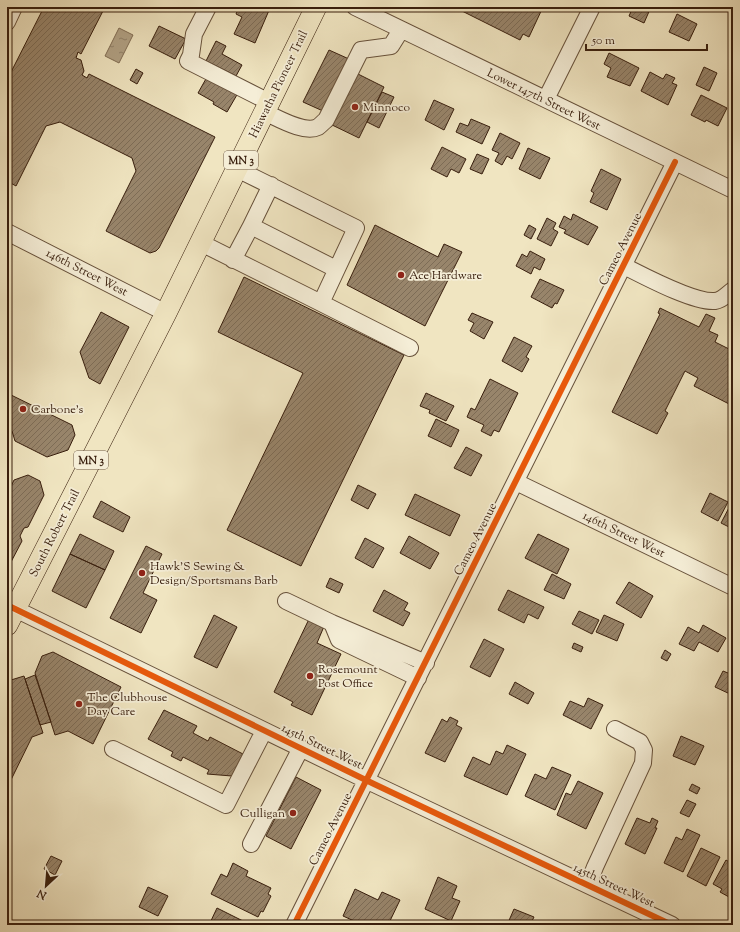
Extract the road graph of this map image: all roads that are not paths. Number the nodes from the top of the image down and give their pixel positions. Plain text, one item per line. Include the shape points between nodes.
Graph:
1 (14, 7) edge
2 (208, 7) edge
3 (316, 7) edge
4 (355, 7) edge
5 (592, 7) edge
6 (7, 22) edge
7 (400, 30) junction
8 (546, 99) junction
9 (267, 107) junction
10 (676, 162) junction
11 (237, 168) junction
12 (271, 185) junction
13 (733, 190) edge
14 (251, 226) junction
15 (7, 232) edge
16 (201, 243) junction
17 (233, 260) junction
18 (624, 266) junction
19 (336, 269) junction
20 (733, 290) edge
21 (321, 303) junction
22 (166, 313) junction
23 (410, 348) dead end
24 (516, 482) junction
25 (733, 587) edge
26 (286, 601) dead end
27 (10, 613) edge
28 (332, 623) junction
29 (426, 663) junction
30 (418, 678) junction
31 (615, 729) dead end
32 (264, 730) junction
33 (301, 748) junction
34 (113, 749) dead end
35 (367, 780) junction
36 (251, 844) dead end
37 (588, 885) junction
38 (294, 925) edge
39 (672, 925) edge

1 - 6 street
2 - 9 street via 194,34 188,61
3 - 9 main road, Hiawatha Pioneer Trail / MN 3
4 - 7 street, Lower 147th Street West
5 - 8 street
7 - 8 street, Lower 147th Street West
7 - 9 street via 390,46 361,50 326,120 318,127 298,127
8 - 10 street, Lower 147th Street West
9 - 11 main road, Hiawatha Pioneer Trail / MN 3
10 - 13 street, Lower 147th Street West
10 - 18 street, Cameo Avenue
11 - 12 street
11 - 16 main road, Hiawatha Pioneer Trail / MN 3
12 - 14 street
12 - 19 street via 356,228
14 - 17 street
14 - 19 street
15 - 22 street, 146th Street West
16 - 17 street
16 - 22 main road, Hiawatha Pioneer Trail / MN 3
17 - 21 street
18 - 20 street via 686,295 708,301 723,298
18 - 24 street, Cameo Avenue
19 - 21 street
21 - 23 street
22 - 27 main road, South Robert Trail / MN 3
24 - 25 street, 146th Street West
24 - 29 street, Cameo Avenue
26 - 28 street
27 - 32 street, 145th Street West
28 - 29 street
28 - 30 street via 340,640
29 - 30 street, Cameo Avenue
30 - 35 street, Cameo Avenue
31 - 37 street via 640,742 644,750 643,763
32 - 33 street, 145th Street West
32 - 34 street via 226,805
33 - 35 street, 145th Street West
33 - 36 street
35 - 37 street, 145th Street West
35 - 38 street, Cameo Avenue
37 - 39 street, 145th Street West

